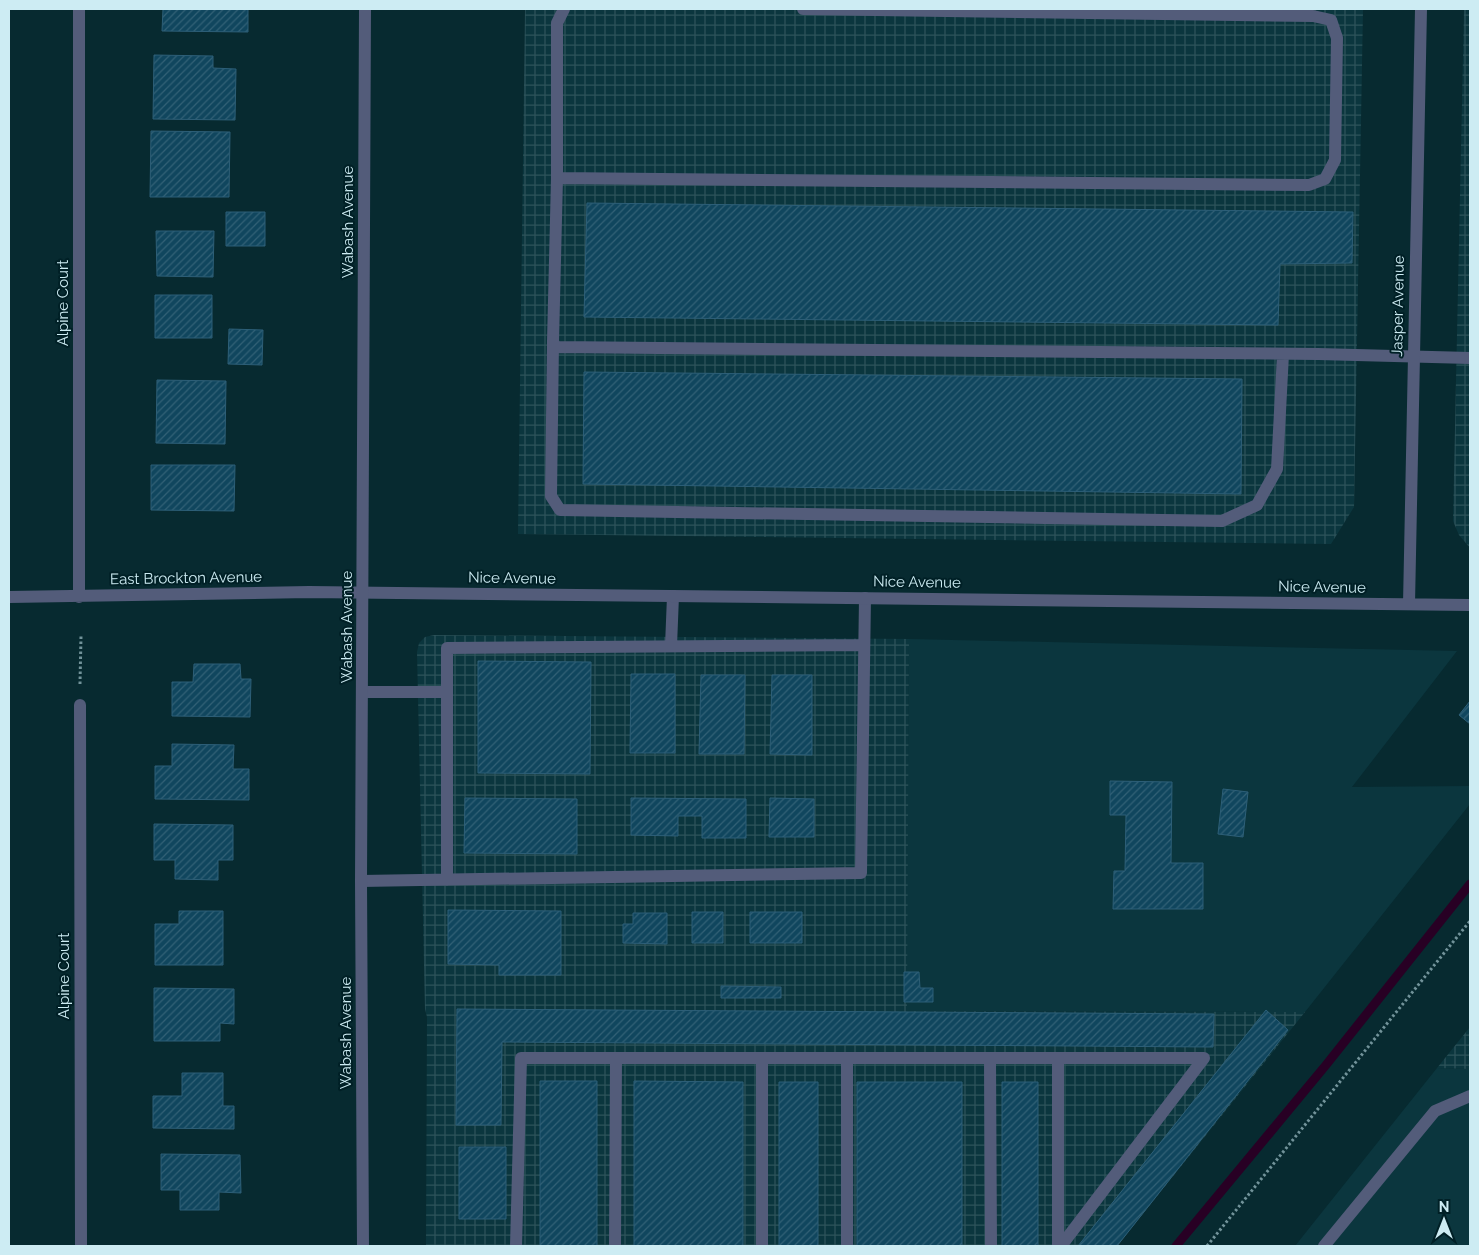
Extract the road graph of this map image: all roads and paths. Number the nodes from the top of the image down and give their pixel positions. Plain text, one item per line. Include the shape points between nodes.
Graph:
1 (79, 9) edge
2 (365, 9) edge
3 (563, 9) edge
4 (803, 9) edge
5 (1420, 9) edge
6 (557, 178) junction
7 (553, 342) junction
8 (1283, 354) junction
9 (1413, 356) junction
10 (1470, 358) edge
11 (363, 592) junction
12 (9, 596) edge
13 (673, 596) junction
14 (79, 597) junction
15 (865, 598) junction
16 (1409, 604) junction
17 (1470, 605) edge
18 (81, 636) dead end
19 (864, 645) junction
20 (671, 646) junction
21 (362, 692) junction
22 (447, 692) junction
23 (80, 705) joint
24 (447, 880) junction
25 (361, 881) junction
26 (1470, 921) edge
27 (616, 1058) junction
28 (762, 1058) junction
29 (847, 1058) junction
30 (990, 1058) junction
31 (1058, 1058) junction
32 (1470, 1096) edge
33 (81, 1246) edge
34 (363, 1246) edge
35 (516, 1246) edge
36 (616, 1246) edge
37 (762, 1246) edge
38 (847, 1246) edge
39 (991, 1246) edge
40 (1060, 1246) edge
41 (1207, 1246) edge
42 (1324, 1246) edge

1 - 14 street, Alpine Court
2 - 11 street, Wabash Avenue
3 - 6 street via 557,23
4 - 6 street via 1313,16 1331,20 1336,38 1335,160 1325,179 1309,185
5 - 9 street, Jasper Avenue
6 - 7 street
7 - 8 street via 556,347
7 - 8 street via 552,496 560,510 1012,519 1222,521 1257,505 1277,469
8 - 9 street
9 - 10 street
9 - 16 street, Jasper Avenue
11 - 13 street, Nice Avenue
11 - 14 street, East Brockton Avenue
11 - 21 street, Wabash Avenue
12 - 14 street, East Brockton Avenue
13 - 15 street, Nice Avenue
13 - 20 street
15 - 16 street, Nice Avenue
15 - 19 street
16 - 17 street, Nice Avenue
18 - 23 path
19 - 20 street
19 - 24 street via 861,873
20 - 22 street via 447,648
21 - 22 street
21 - 25 street, Wabash Avenue
22 - 24 street
23 - 33 street, Alpine Court
24 - 25 street
25 - 34 street, Wabash Avenue
26 - 41 path
27 - 28 street
27 - 35 street via 521,1058
27 - 36 street
28 - 29 street
28 - 37 street
29 - 30 street
29 - 38 street
30 - 31 street
30 - 39 street
31 - 40 street
31 - 40 street via 1204,1058
32 - 42 street via 1435,1111

